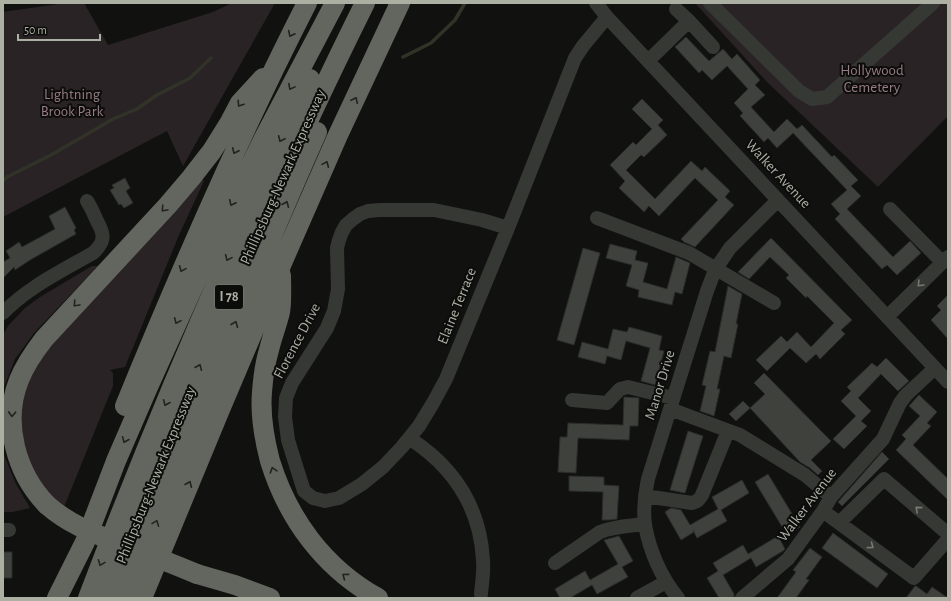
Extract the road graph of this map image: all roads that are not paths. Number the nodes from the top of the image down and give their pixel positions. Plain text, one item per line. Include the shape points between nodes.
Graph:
1 (307, 3) edge
2 (335, 3) edge
3 (346, 3) edge
4 (365, 3) edge
5 (376, 3) edge
6 (400, 3) edge
7 (596, 3) edge
8 (710, 3) edge
9 (933, 3) edge
10 (676, 9) dead end
11 (607, 17) junction
12 (689, 22) junction
13 (713, 47) dead end
14 (648, 62) junction
15 (275, 64) junction
16 (778, 200) junction
17 (87, 201) dead end
18 (890, 208) dead end
19 (597, 218) dead end
20 (508, 228) junction
21 (946, 260) edge
22 (282, 263) junction
23 (715, 270) junction
24 (774, 303) dead end
25 (3, 313) edge
26 (887, 317) junction
27 (935, 368) junction
28 (948, 382) edge
29 (572, 400) dead end
30 (672, 403) junction
31 (728, 431) junction
32 (409, 438) junction
33 (288, 440) joint
34 (645, 496) junction
35 (831, 497) junction
36 (823, 511) junction
37 (839, 523) junction
38 (645, 524) junction
39 (948, 534) edge
40 (948, 539) edge
41 (555, 563) dead end
42 (197, 574) junction
43 (666, 582) junction
44 (481, 594) dead end
45 (51, 598) edge
46 (57, 598) edge
47 (88, 598) edge
48 (107, 598) edge
49 (127, 598) edge
50 (142, 598) edge
51 (249, 598) edge
52 (270, 598) edge
53 (378, 598) edge
54 (637, 598) edge
55 (678, 598) edge
56 (742, 598) edge

1 -> 15 highway
2 -> 46 highway via 263,140 213,243 116,461 85,542
3 -> 47 highway, Phillipsburg-Newark Expressway / I 78 via 232,248 158,421
48 -> 4 highway, Phillipsburg-Newark Expressway / I 78 via 184,402 244,263 302,133
49 -> 5 highway via 209,387 268,245
22 -> 6 highway, I 78
7 - 11 street, Walker Avenue
8 - 9 street via 799,91 812,99 827,97
10 - 12 street
11 - 14 street, Walker Avenue
11 - 20 street, Elaine Terrace via 575,58
12 - 13 street
12 - 14 street
14 - 16 street, Walker Avenue
15 -> 42 highway, bridge via 240,103 212,150 191,178 44,339 26,364 14,400 13,438 18,457 25,475 47,505 75,525
15 -> 45 highway via 152,340 87,499
16 - 23 street, Manor Drive via 730,248
16 - 26 street, Walker Avenue
17 - 25 street via 103,231 100,245 93,253 29,290
18 - 21 street
19 - 23 street via 689,253
20 - 32 street, Elaine Terrace via 446,379 419,426
20 - 33 street, Florence Drive via 434,210 368,211 346,225 337,248 338,290 334,311 327,328 292,383 286,398 284,417
21 -> 26 street
50 -> 22 highway, I 78
53 -> 22 highway via 339,572 312,542 287,504 268,453 264,434 262,393 269,350 280,310
23 - 24 street
23 - 30 street, Manor Drive
26 - 27 street, Walker Avenue
27 - 28 street, Walker Avenue
27 - 35 street, Walker Avenue via 906,395 883,439
29 - 30 street via 607,403 620,389 628,387
30 - 31 street
30 - 34 street, Manor Drive
31 - 34 street via 697,502
31 - 35 street via 805,475
32 - 33 street, Elaine Terrace via 362,484 339,498 325,501 313,498 304,491
32 - 44 street via 444,466 469,503 482,546
34 - 38 street, Manor Drive
35 - 36 street, Walker Avenue
36 - 37 street
36 - 56 street, Walker Avenue via 788,559
39 -> 37 street via 884,479
37 -> 40 street via 914,578
38 - 41 street via 608,528
38 - 43 street, Manor Drive via 654,556
42 - 51 highway
42 - 52 highway
43 - 54 street
43 - 55 street, Manor Drive

